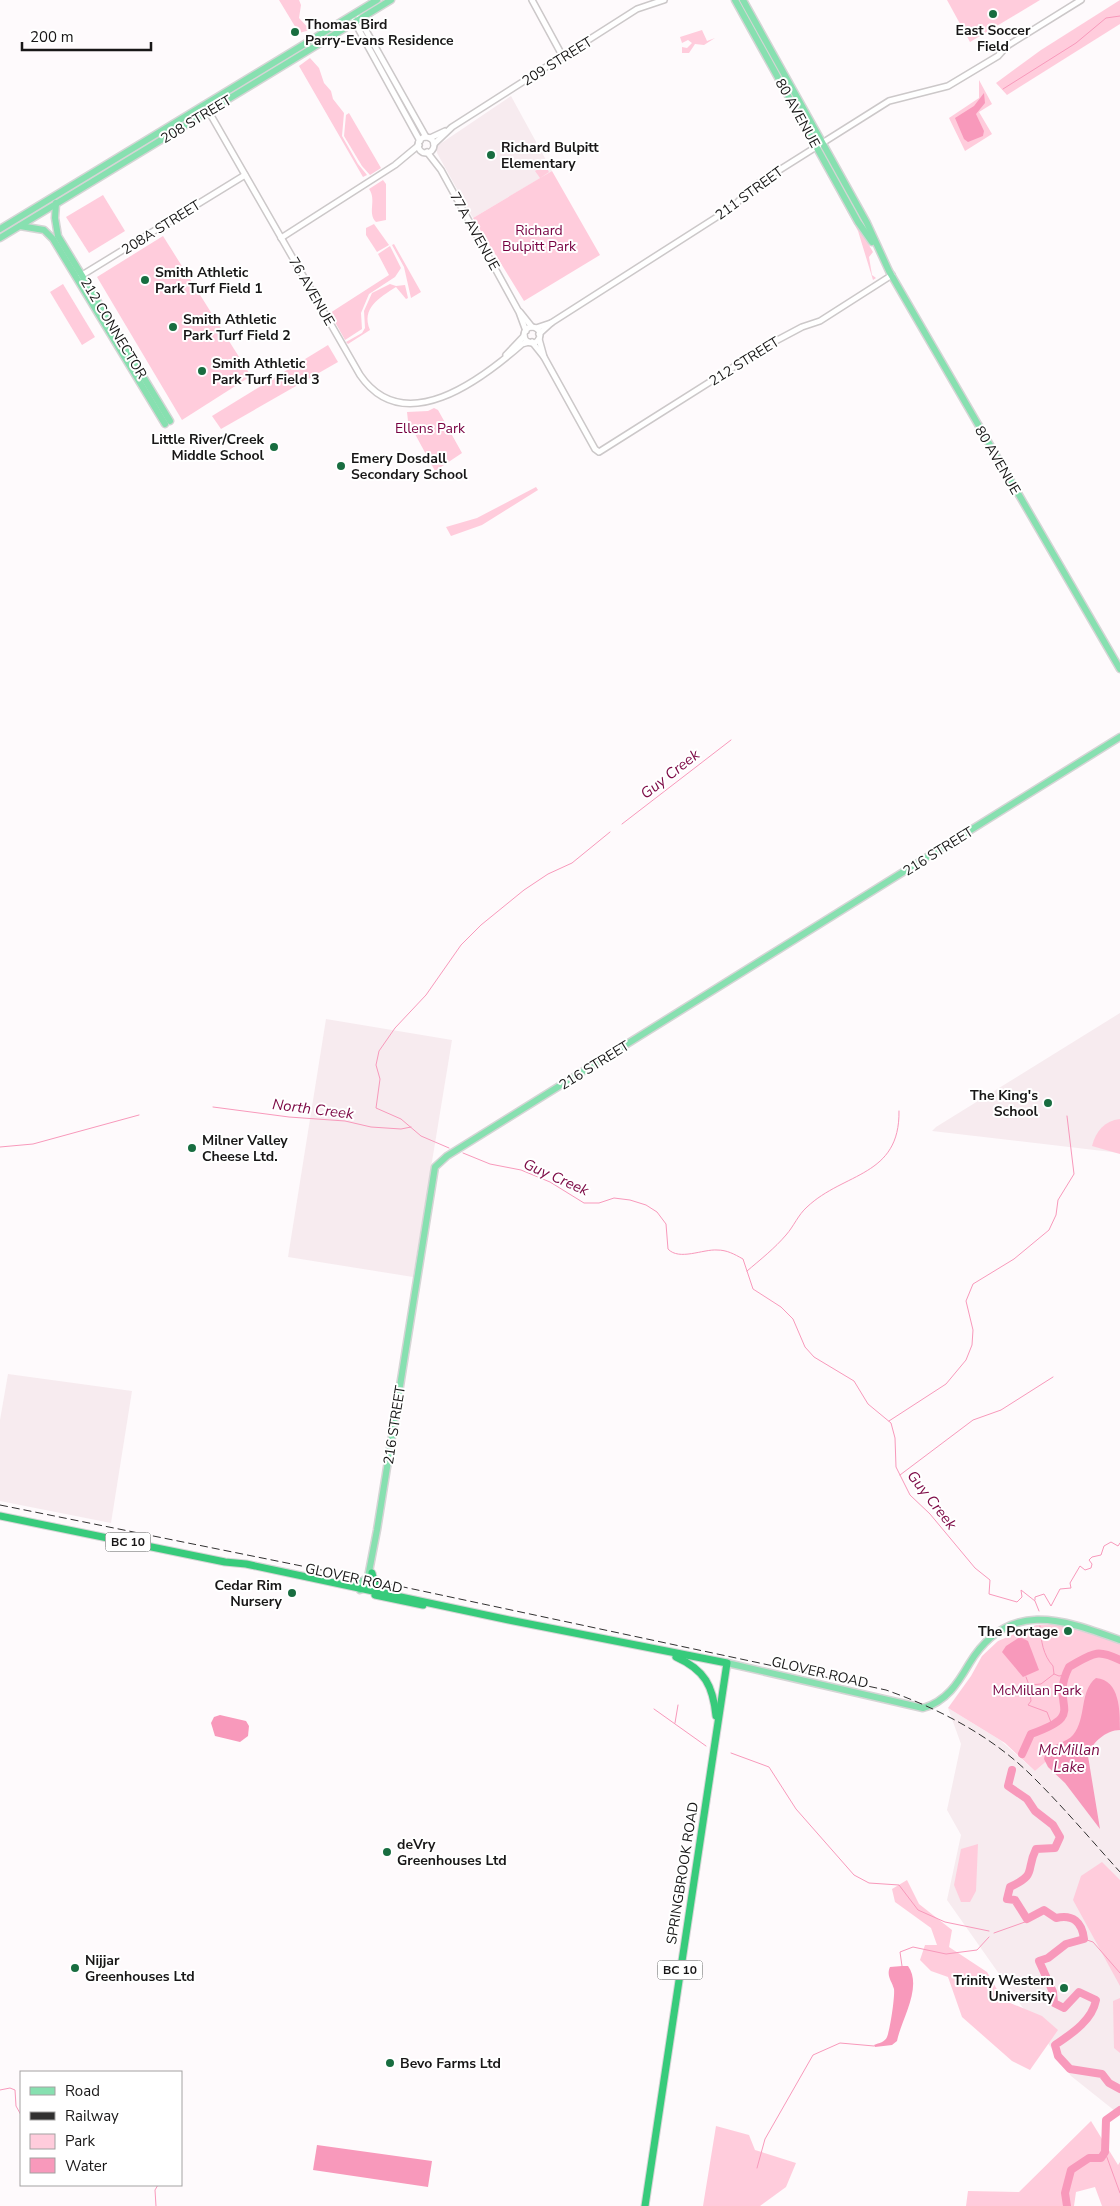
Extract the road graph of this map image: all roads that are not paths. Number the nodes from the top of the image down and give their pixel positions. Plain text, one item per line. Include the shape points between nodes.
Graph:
1 (377, 0) edge
2 (391, 0) edge
3 (532, 0) edge
4 (664, 0) edge
5 (735, 0) edge
6 (743, 0) edge
7 (1080, 0) edge
8 (355, 18) junction
9 (563, 57) junction
10 (209, 112) junction
11 (452, 127) junction
12 (428, 137) junction
13 (419, 143) junction
14 (820, 145) junction
15 (433, 146) junction
16 (425, 152) junction
17 (401, 161) junction
18 (441, 170) junction
19 (245, 175) junction
20 (56, 204) junction
21 (19, 226) junction
22 (0, 229) edge
23 (55, 237) junction
24 (0, 238) edge
25 (281, 238) junction
26 (892, 275) junction
27 (80, 277) junction
28 (519, 312) junction
29 (551, 323) junction
30 (534, 328) junction
31 (525, 333) junction
32 (539, 336) junction
33 (531, 342) junction
34 (506, 355) junction
35 (544, 357) junction
36 (168, 422) dead end
37 (1120, 669) edge
38 (1120, 737) edge
39 (0, 1516) edge
40 (378, 1530) junction
41 (372, 1573) junction
42 (359, 1588) junction
43 (403, 1596) junction
44 (478, 1614) junction
45 (1120, 1640) edge
46 (667, 1652) junction
47 (727, 1663) junction
48 (716, 1734) junction
49 (645, 2206) edge

1 - 8 main road, 208 STREET
2 - 8 main road, 208 STREET
3 - 9 street
4 - 9 street, 209 STREET via 637,10
5 - 14 main road, 80 AVENUE
6 - 14 main road, 80 AVENUE
7 - 14 street, 211 STREET via 948,86 889,101
8 - 10 main road, 208 STREET
8 - 12 street
8 - 13 street
8 - 22 main road, 208 STREET
9 - 11 street, 209 STREET
10 - 19 street, 76 AVENUE
10 - 20 main road, 208 STREET
11 - 12 street, 209 STREET
11 - 15 street, 209 STREET
12 - 13 street, 209 STREET
12 - 15 street
13 - 16 street, 77A AVENUE
13 - 17 street
14 - 26 main road, 80 AVENUE via 867,223
14 - 29 street, 211 STREET via 751,188 734,206
15 - 16 street, 209 STREET
15 - 18 street
16 - 17 street
16 - 18 street, 77A AVENUE
17 - 25 street
18 - 28 street, 77A AVENUE
19 - 25 street, 76 AVENUE
19 - 27 street, 208A STREET
20 - 21 main road, 208 STREET
20 - 23 main road
21 - 23 main road via 44,230
21 - 24 main road, 208 STREET
23 - 27 main road, 212 CONNECTOR
25 - 34 street, 76 AVENUE via 370,388 382,396 411,404 438,400 484,373
26 - 35 street, 212 STREET via 820,321 770,344 599,452
26 - 37 main road, 80 AVENUE
27 - 36 main road, 212 CONNECTOR
28 - 30 street, 77A AVENUE
28 - 31 street, 77A AVENUE
29 - 30 street, 211 STREET
29 - 32 street, 211 STREET
30 - 31 street, 211 STREET
30 - 32 street, 77A AVENUE
31 - 33 street, 77A AVENUE
31 - 34 street
32 - 33 street, 211 STREET
32 - 35 street
33 - 34 street
33 - 35 street
38 - 40 main road, 216 STREET via 447,1156 435,1167
39 - 42 highway, GLOVER ROAD / BC 10 via 254,1570
40 - 41 main road
40 - 42 main road, 216 STREET via 368,1577
41 - 42 main road via 369,1586
41 - 43 highway via 374,1581 382,1589
42 - 43 highway, GLOVER ROAD / BC 10
42 - 44 highway, GLOVER ROAD / BC 10 via 406,1602
43 - 44 highway, GLOVER ROAD / BC 10
44 - 46 highway, GLOVER ROAD / BC 10
45 - 47 main road, GLOVER ROAD via 1075,1623 1042,1618 1019,1623 987,1641 953,1689 923,1708
46 - 47 highway, GLOVER ROAD / BC 10
46 - 48 highway via 693,1667 709,1684 715,1701
47 - 48 highway, SPRINGBROOK ROAD / BC 10
48 - 49 highway, SPRINGBROOK ROAD / BC 10

